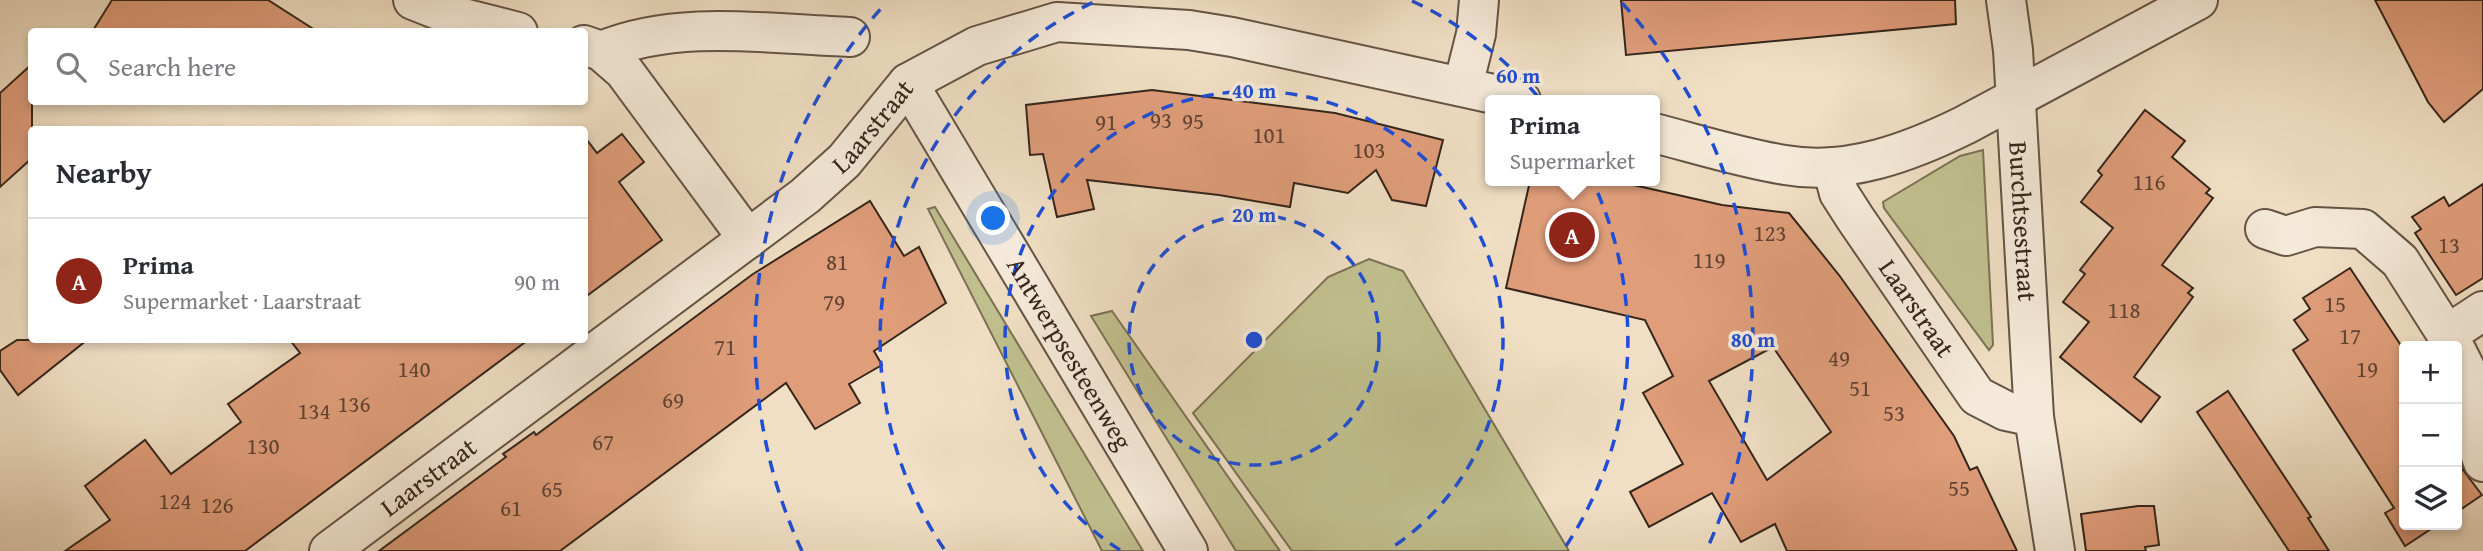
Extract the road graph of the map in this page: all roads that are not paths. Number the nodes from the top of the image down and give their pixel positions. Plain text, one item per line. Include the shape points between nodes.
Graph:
1 (413, 0) edge
2 (1479, 0) edge
3 (2006, 0) edge
4 (2197, 0) edge
5 (502, 28) edge
6 (849, 37) dead end
7 (593, 48) edge
8 (908, 83) junction
9 (1463, 86) junction
10 (1500, 95) edge
11 (2014, 98) junction
12 (1660, 134) edge
13 (1832, 167) junction
14 (2265, 229) dead end
15 (748, 239) junction
16 (2483, 311) edge
17 (2451, 341) edge
18 (2456, 341) edge
19 (2462, 362) edge
20 (2034, 417) junction
21 (2483, 463) edge
22 (329, 551) edge
23 (1188, 551) edge
24 (2054, 551) edge

1 - 5 street
2 - 9 street
3 - 11 street, Burchtsestraat
4 - 11 street
6 - 7 street via 705,32 650,35
7 - 15 street via 624,71
8 - 9 street, Laarstraat via 977,46 1056,22 1189,30
8 - 15 street, Laarstraat via 844,161
8 - 23 street, Antwerpsesteenweg
9 - 10 street, Laarstraat
11 - 13 street via 1929,143 1872,162
11 - 20 street, Burchtsestraat
12 - 13 street via 1786,166
13 - 20 street, Laarstraat via 1839,193 1977,396 2006,411
14 - 17 street via 2286,236 2315,227 2363,229 2400,261
15 - 22 street, Laarstraat
16 - 18 street
19 - 21 street via 2473,384 2473,433
20 - 24 street, Burchtsestraat

